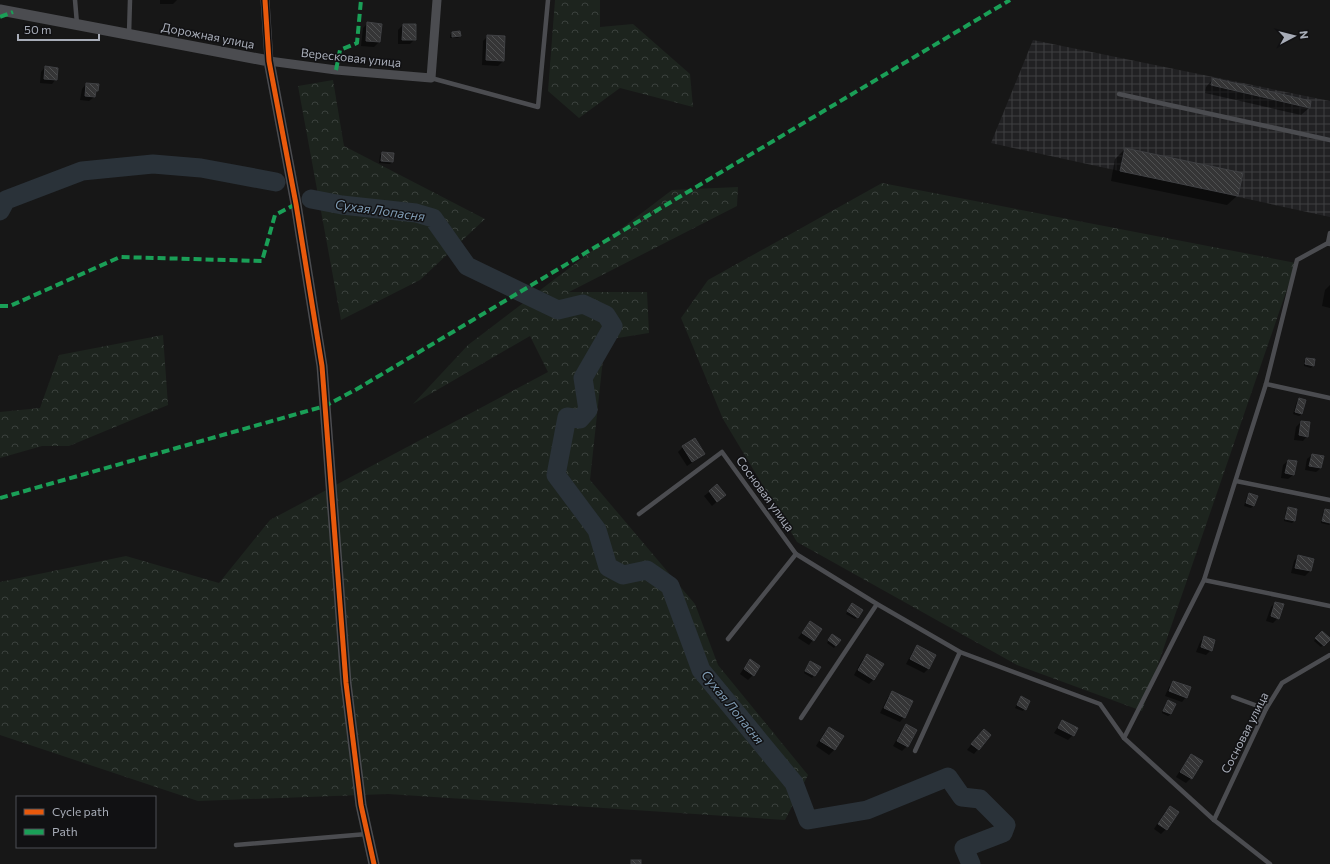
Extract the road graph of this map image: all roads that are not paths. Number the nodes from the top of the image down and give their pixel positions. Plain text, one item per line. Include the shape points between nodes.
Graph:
1 (75, 0) edge
2 (130, 0) edge
3 (264, 0) edge
4 (437, 0) edge
5 (548, 0) edge
6 (0, 10) edge
7 (77, 24) junction
8 (128, 34) junction
9 (269, 61) junction
10 (431, 78) junction
11 (1119, 94) dead end
12 (1330, 140) edge
13 (1330, 233) edge
14 (1329, 244) edge
15 (1266, 384) junction
16 (1330, 398) edge
17 (1236, 481) junction
18 (1330, 500) edge
19 (639, 514) dead end
20 (796, 554) junction
21 (1204, 580) junction
22 (877, 604) junction
23 (1330, 606) edge
24 (728, 638) dead end
25 (960, 652) junction
26 (1330, 655) edge
27 (1233, 696) dead end
28 (1266, 709) junction
29 (801, 718) dead end
30 (1124, 738) junction
31 (914, 751) dead end
32 (1214, 820) junction
33 (367, 834) junction
34 (236, 846) dead end
35 (374, 864) edge
36 (1270, 864) edge

1 - 7 lane
2 - 8 lane
3 - 9 street
4 - 10 street
5 - 10 lane, Вересковая улица via 538,107
6 - 7 street, Дорожная улица
7 - 8 street, Дорожная улица
8 - 9 street, Дорожная улица
9 - 10 street, Вересковая улица
9 - 33 street via 296,204 322,366 346,684
11 - 12 lane
13 - 14 lane
14 - 15 lane via 1297,260
15 - 16 lane
15 - 17 lane
17 - 18 lane
17 - 21 lane
19 - 20 lane, Сосновая улица via 722,452
20 - 22 lane, Сосновая улица
20 - 24 lane
21 - 23 lane
21 - 30 lane
22 - 25 lane, Сосновая улица
22 - 29 lane
25 - 30 lane, Сосновая улица via 1100,704
25 - 31 lane
26 - 28 lane, Сосновая улица via 1282,683
27 - 28 lane
28 - 32 lane, Сосновая улица
30 - 32 lane, Сосновая улица
32 - 36 lane, Сосновая улица
33 - 34 lane
33 - 35 street

